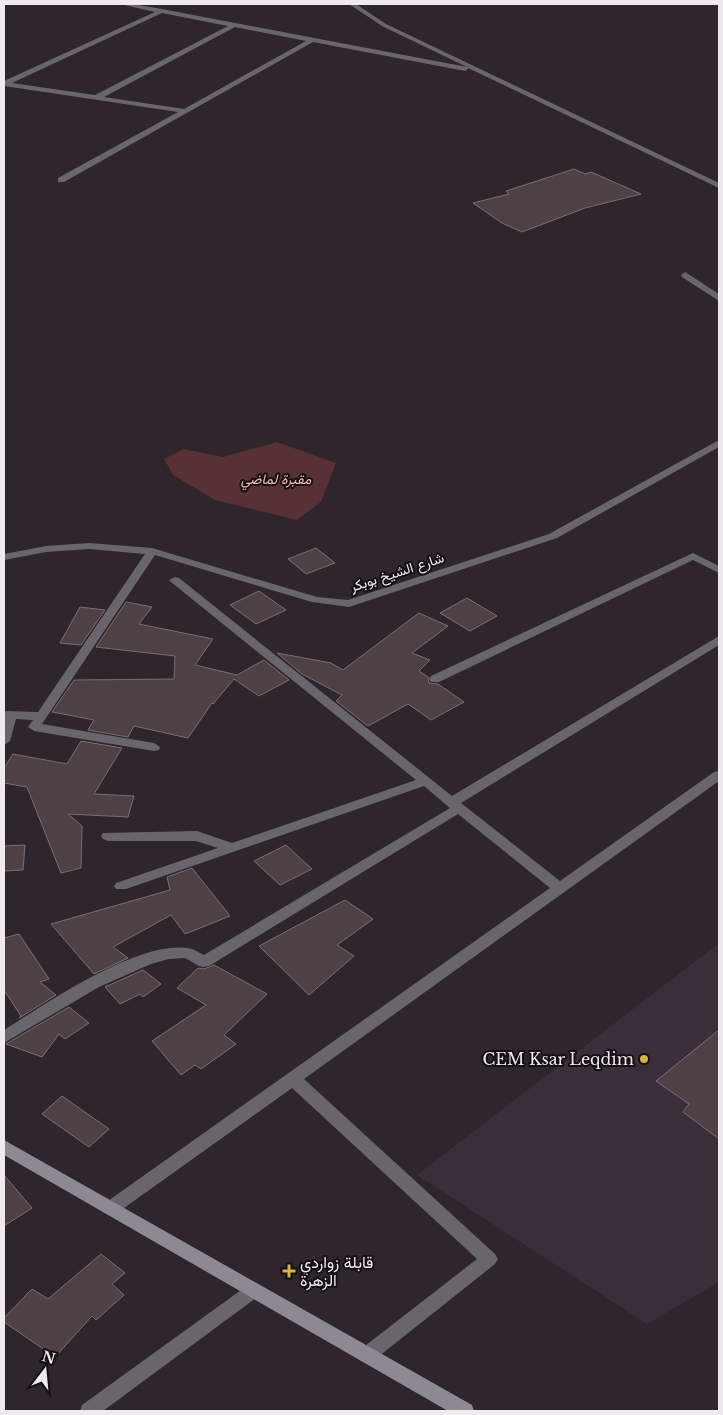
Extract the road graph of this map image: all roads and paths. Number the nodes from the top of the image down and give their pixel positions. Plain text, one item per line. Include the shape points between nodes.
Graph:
1 (123, 4) edge
2 (352, 4) edge
3 (162, 11) junction
4 (234, 25) junction
5 (312, 40) junction
6 (482, 72) junction
7 (4, 84) edge
8 (96, 98) junction
9 (186, 111) junction
10 (61, 180) dead end
11 (719, 186) edge
12 (685, 275) dead end
13 (719, 298) edge
14 (719, 443) edge
15 (152, 551) junction
16 (4, 557) edge
17 (719, 570) edge
18 (175, 580) dead end
19 (719, 640) edge
20 (436, 679) dead end
21 (7, 715) edge
22 (42, 716) junction
23 (4, 741) edge
24 (154, 747) dead end
25 (719, 775) edge
26 (426, 781) junction
27 (456, 805) junction
28 (108, 836) dead end
29 (233, 848) junction
30 (121, 886) dead end
31 (560, 889) junction
32 (4, 1037) edge
33 (293, 1079) junction
34 (4, 1147) edge
35 (111, 1208) junction
36 (254, 1290) junction
37 (367, 1355) junction
38 (89, 1411) edge
39 (464, 1411) edge

1 - 3 street
2 - 6 street via 384,25
3 - 4 street
3 - 7 street
4 - 5 street
4 - 8 street
5 - 6 street
5 - 9 street
6 - 11 street
7 - 8 street
8 - 9 street
9 - 10 street
12 - 13 street
14 - 15 street, شارع الشيخ بوبكر via 553,536 349,604 316,600
15 - 16 street, شارع الشيخ بوبكر via 89,546 46,549
15 - 22 street
17 - 20 street via 693,556
18 - 26 street
19 - 27 street
21 - 22 street
21 - 23 street
22 - 24 street via 34,727
25 - 31 street
26 - 27 street
26 - 29 street
27 - 31 street
27 - 32 street via 204,962 187,954 164,954 125,968
28 - 29 street via 197,836
29 - 30 street
31 - 33 street
33 - 35 street
33 - 37 street via 489,1259
34 - 35 street
35 - 36 street
36 - 37 street
36 - 38 street
37 - 39 street

